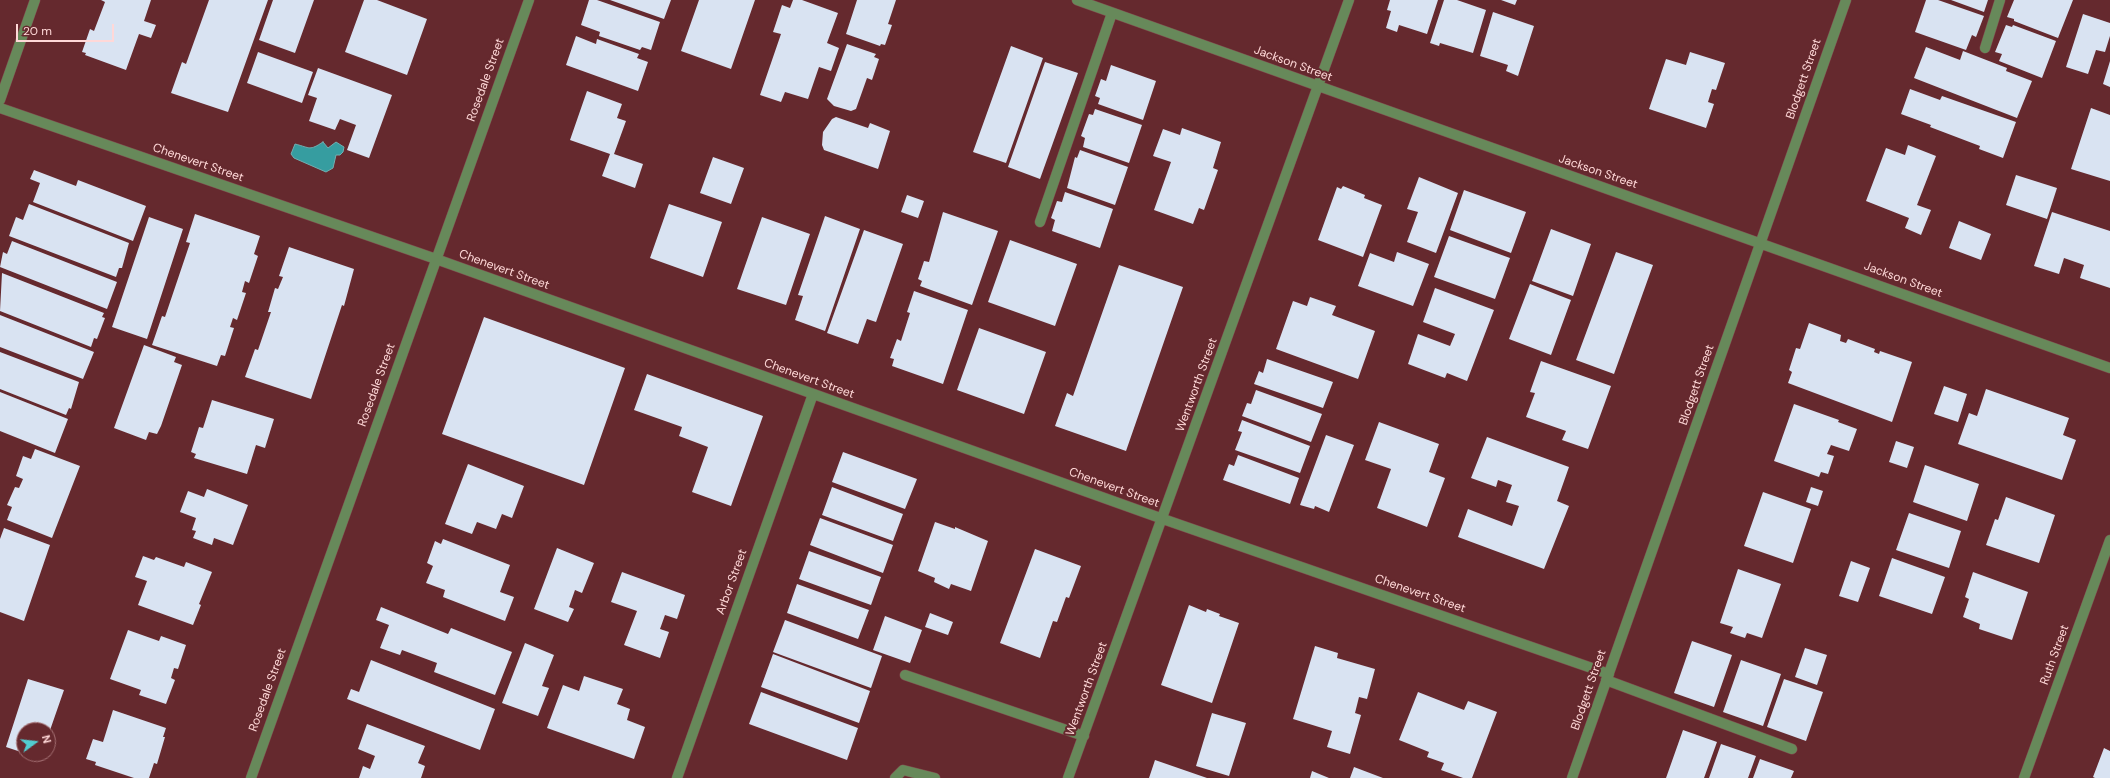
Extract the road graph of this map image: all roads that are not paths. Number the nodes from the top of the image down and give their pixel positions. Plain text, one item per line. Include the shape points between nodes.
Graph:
1 (35, 0) edge
2 (529, 0) edge
3 (1077, 0) edge
4 (1349, 0) edge
5 (1846, 0) edge
6 (2000, 0) edge
7 (1112, 13) junction
8 (1985, 48) dead end
9 (1318, 87) junction
10 (0, 100) edge
11 (0, 108) edge
12 (1040, 222) dead end
13 (1760, 243) junction
14 (436, 259) junction
15 (2110, 368) edge
16 (813, 394) junction
17 (1163, 519) junction
18 (2110, 540) edge
19 (905, 675) dead end
20 (1608, 677) junction
21 (1084, 736) junction
22 (1792, 749) dead end
23 (679, 777) edge
24 (251, 778) edge
25 (895, 778) edge
26 (935, 778) edge
27 (1068, 778) edge
28 (1572, 778) edge
29 (2024, 778) edge

1 - 10 street
2 - 14 street, Rosedale Street
3 - 7 street, Jackson Street
4 - 9 street, Wentworth Street
5 - 13 street, Blodgett Street
6 - 8 street
7 - 9 street, Jackson Street
7 - 12 street
9 - 13 street, Jackson Street
9 - 17 street, Wentworth Street
11 - 14 street, Chenevert Street
13 - 15 street, Jackson Street
13 - 20 street, Blodgett Street
14 - 16 street, Chenevert Street
14 - 24 street, Rosedale Street
16 - 17 street, Chenevert Street
16 - 23 street, Arbor Street
17 - 20 street, Chenevert Street
17 - 21 street, Wentworth Street
18 - 29 street, Ruth Street
19 - 21 street
20 - 22 street, Chenevert Street
20 - 28 street, Blodgett Street
21 - 27 street, Wentworth Street
25 - 26 street via 903,770

